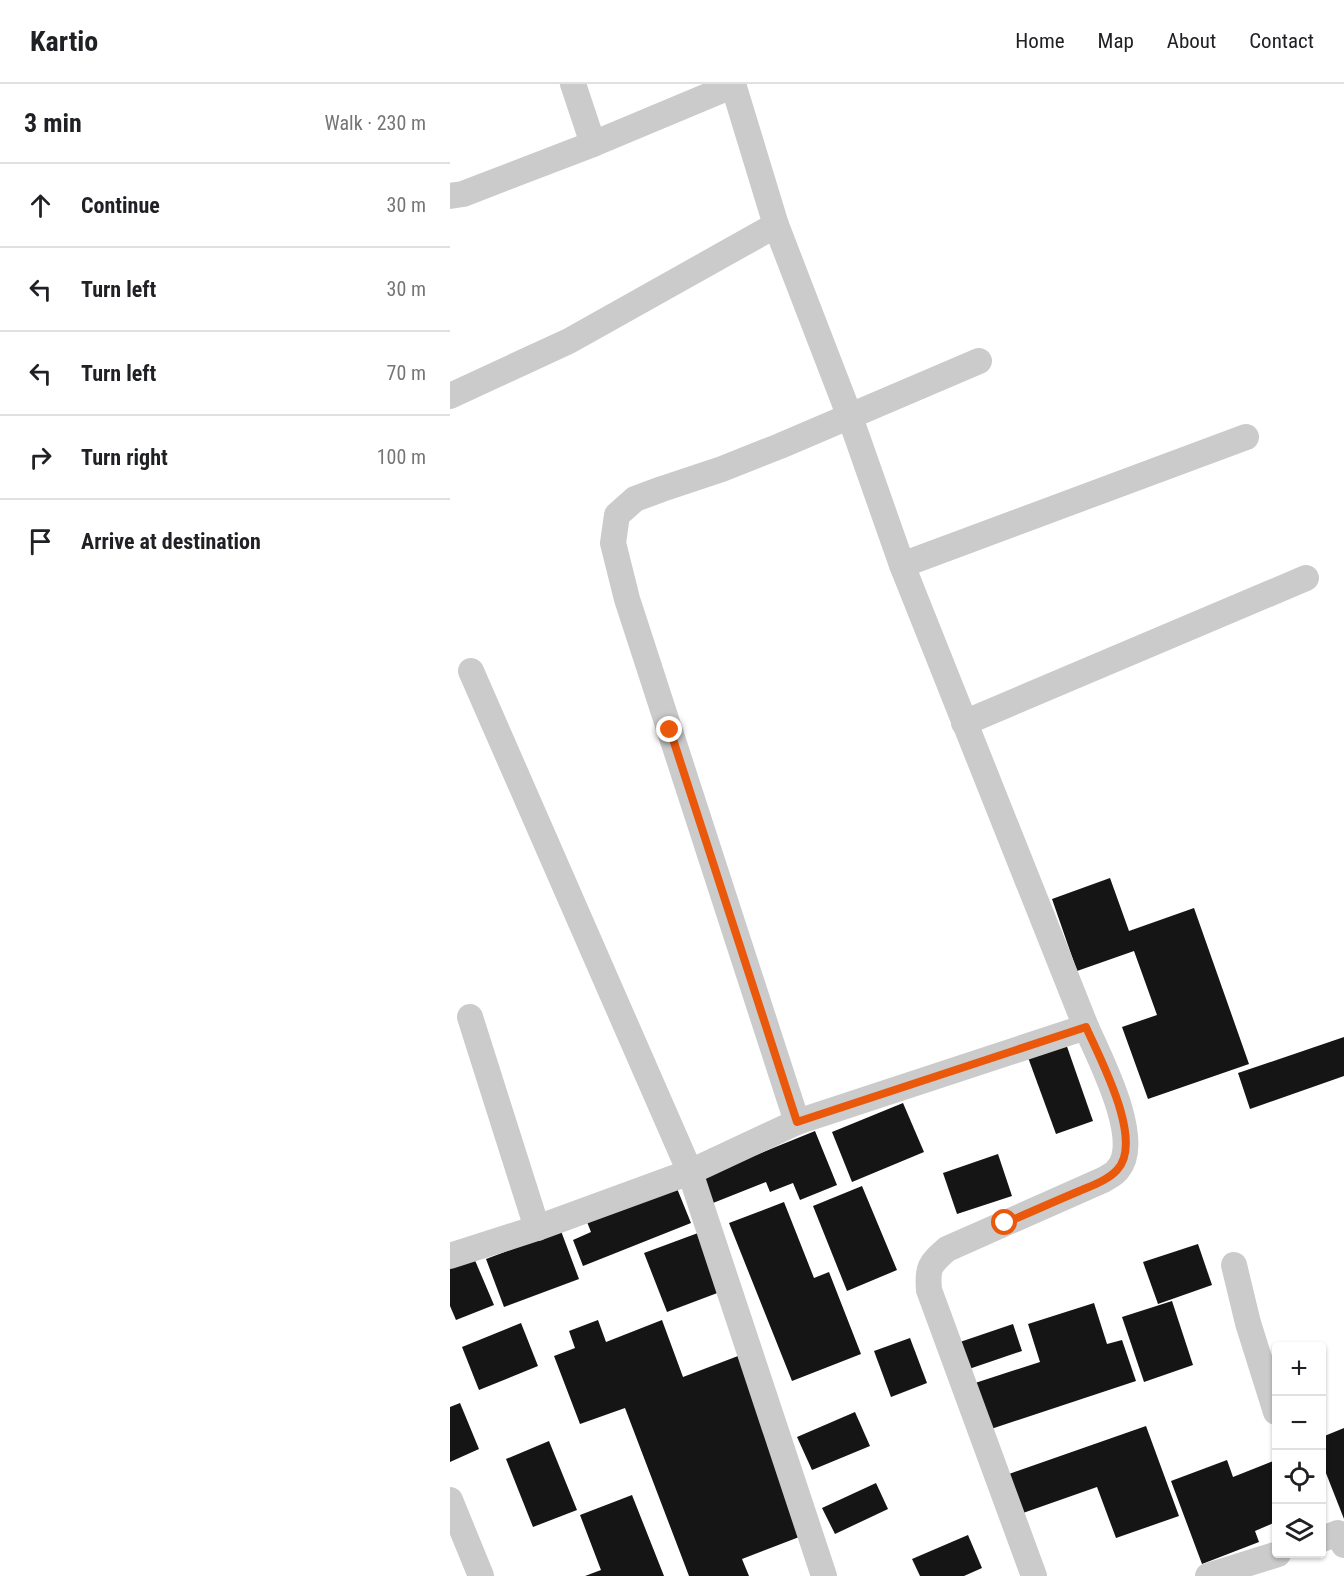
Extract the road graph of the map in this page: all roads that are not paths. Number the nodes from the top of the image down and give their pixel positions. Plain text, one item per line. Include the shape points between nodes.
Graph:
1 (573, 84) edge
2 (733, 85) edge
3 (593, 144) junction
4 (450, 196) edge
5 (776, 225) junction
6 (979, 362) dead end
7 (450, 396) edge
8 (850, 417) junction
9 (1246, 436) dead end
10 (902, 565) junction
11 (1306, 578) dead end
12 (471, 671) dead end
13 (964, 723) junction
14 (470, 1017) dead end
15 (1086, 1027) junction
16 (797, 1122) junction
17 (690, 1172) junction
18 (537, 1228) junction
19 (450, 1256) edge
20 (1234, 1265) dead end
21 (1272, 1399) edge
22 (450, 1500) edge
23 (1326, 1538) edge
24 (1344, 1545) edge
25 (1272, 1556) edge
26 (481, 1576) edge
27 (824, 1576) edge
28 (1034, 1576) edge
29 (1208, 1576) edge

1 - 3 street
2 - 3 street
2 - 5 street
3 - 4 street
5 - 7 street via 569,340
5 - 8 street
6 - 8 street
8 - 10 street
8 - 16 street via 635,500 617,515 613,543 627,599
9 - 10 street
10 - 13 street
11 - 13 street
12 - 17 street
13 - 15 street
14 - 18 street
15 - 16 street
15 - 28 street via 1124,1126 1126,1148 1118,1169 1103,1180 947,1249 931,1263 928,1274 929,1290
16 - 17 street
17 - 18 street
17 - 27 street
18 - 19 street
20 - 21 street
22 - 26 street
23 - 24 street via 1338,1533
25 - 29 street

